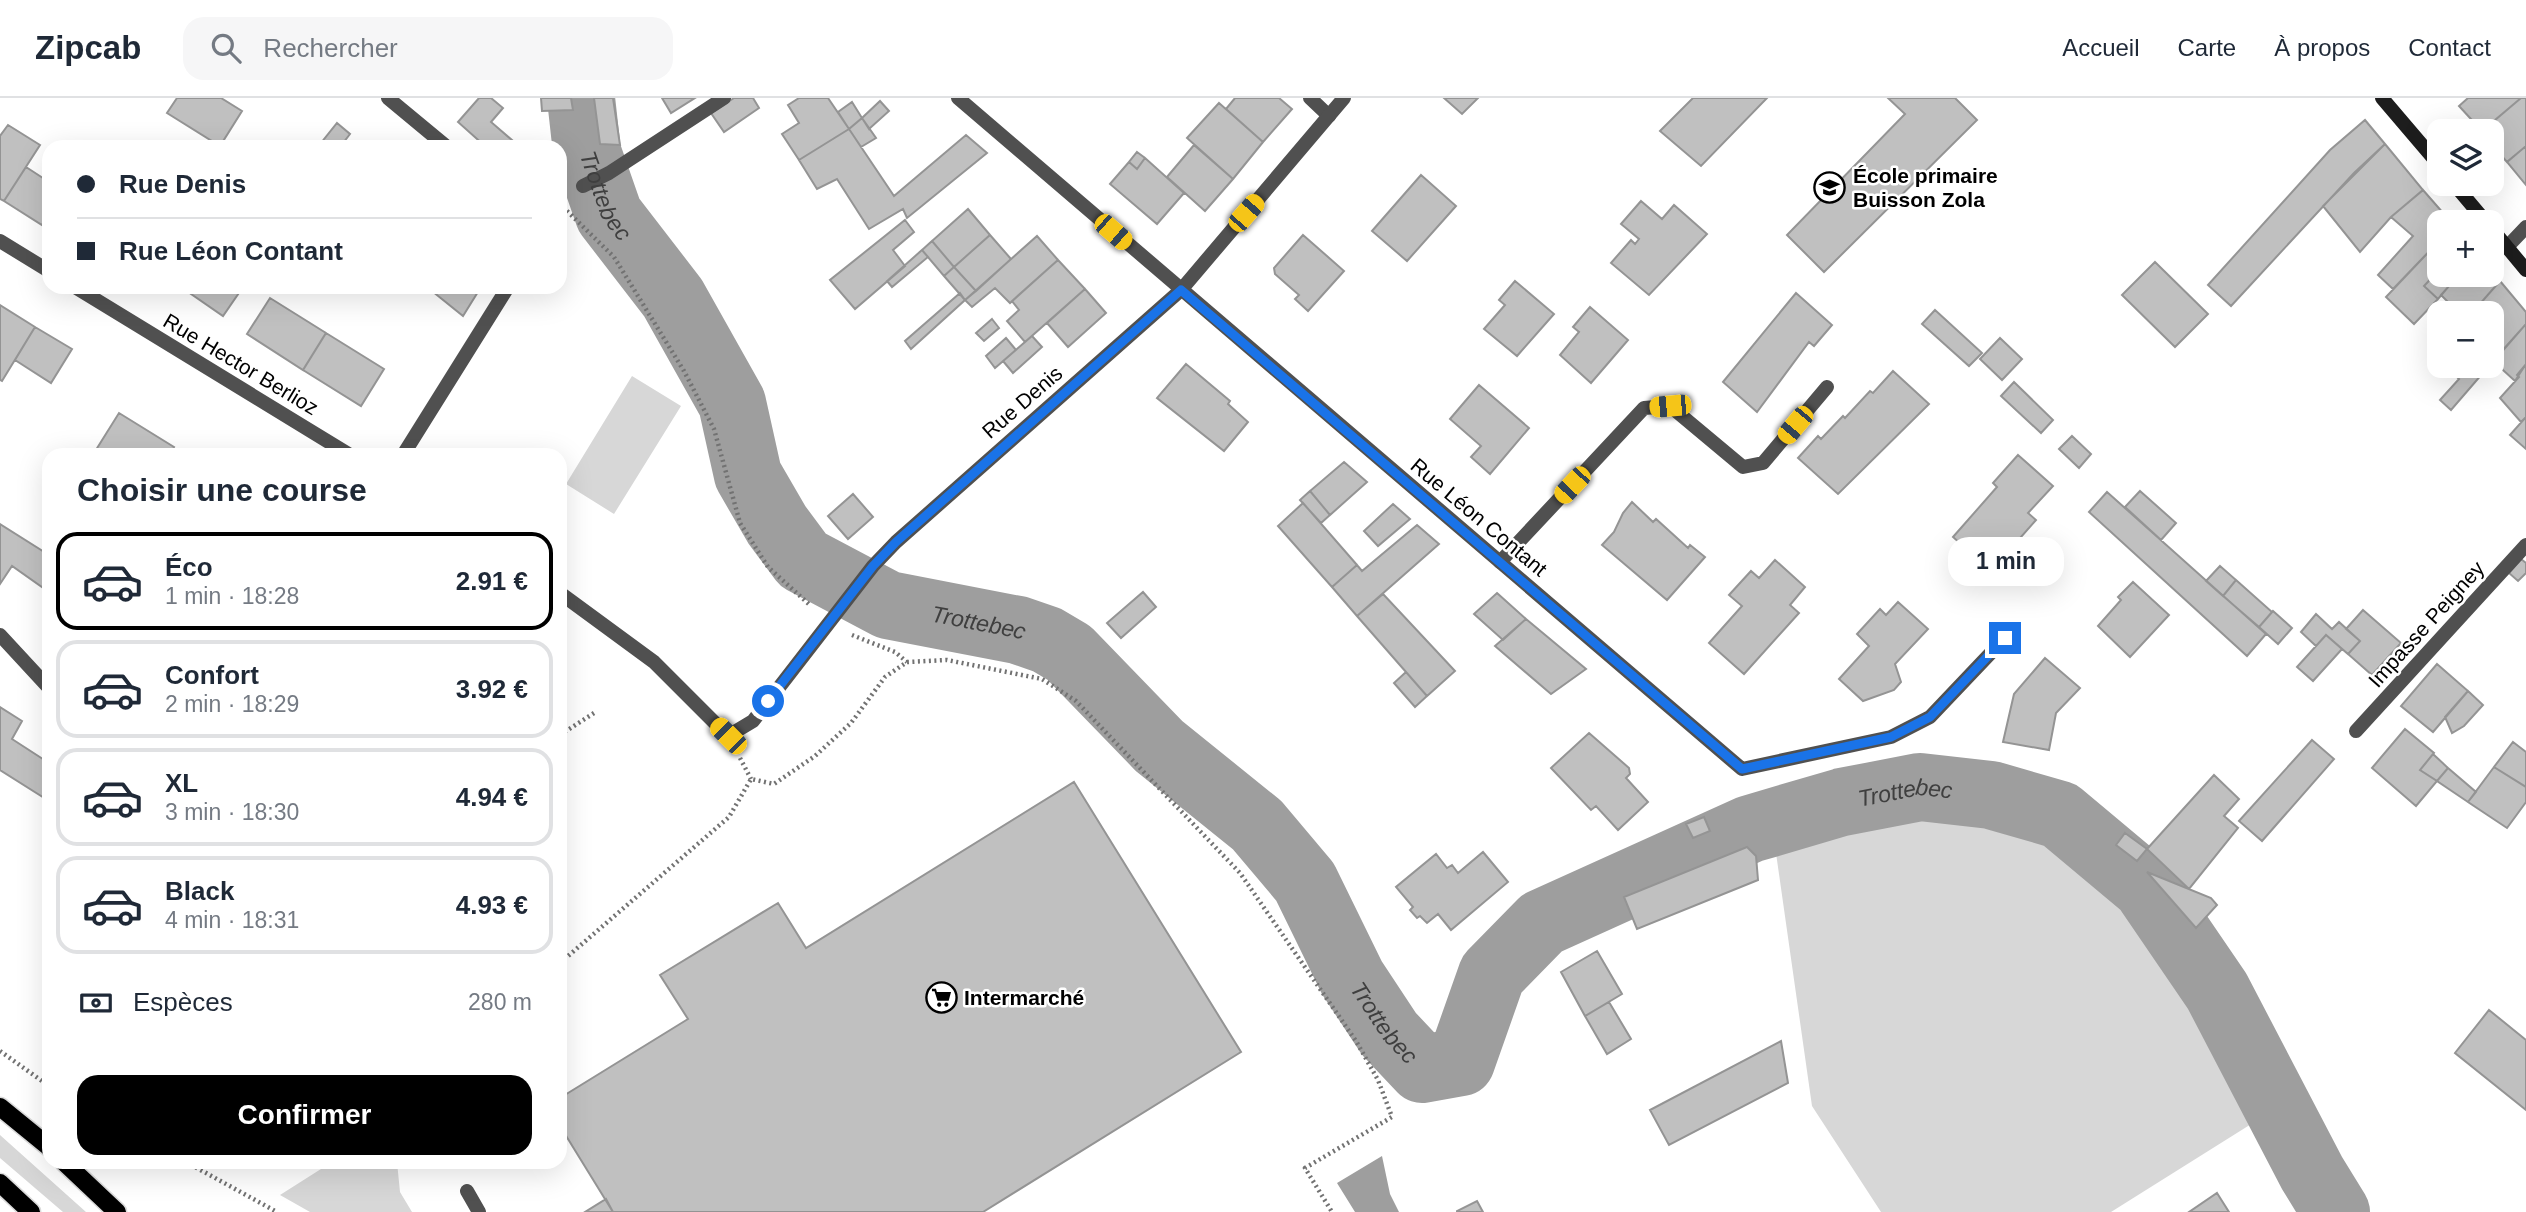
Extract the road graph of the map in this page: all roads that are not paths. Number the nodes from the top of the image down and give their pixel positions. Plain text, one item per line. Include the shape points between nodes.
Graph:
1 (388, 98) edge
2 (724, 98) edge
3 (958, 98) edge
4 (1310, 98) edge
5 (1344, 98) edge
6 (2382, 98) edge
7 (1329, 116) junction
8 (439, 140) edge
9 (2427, 151) edge
10 (583, 186) dead end
11 (2464, 196) edge
12 (2476, 210) edge
13 (2526, 227) edge
14 (0, 242) edge
15 (2504, 243) edge
16 (2507, 247) junction
17 (42, 267) edge
18 (2526, 270) edge
19 (1181, 290) junction
20 (86, 294) edge
21 (504, 294) edge
22 (1827, 387) dead end
23 (339, 448) edge
24 (407, 448) edge
25 (2526, 545) edge
26 (1500, 562) junction
27 (567, 598) edge
28 (0, 635) edge
29 (2005, 638) dead end
30 (42, 680) edge
31 (2356, 731) dead end
32 (0, 1107) edge
33 (42, 1141) edge
34 (71, 1169) edge
35 (0, 1183) edge
36 (467, 1191) dead end
37 (31, 1212) edge
38 (117, 1212) edge
39 (479, 1212) edge

1 - 8 street
2 - 10 street
3 - 19 street, Rue Léon Contant
4 - 7 street
5 - 7 street, Rue Denis
6 - 9 main road
7 - 19 street, Rue Denis
11 - 12 main road
13 - 16 street
14 - 17 street
15 - 16 main road
16 - 18 main road
19 - 26 street, Rue Léon Contant
19 - 27 street, Rue Denis via 873,566 753,721 728,736 654,662
20 - 23 street, Rue Hector Berlioz
21 - 24 street
22 - 26 street via 1763,463 1742,467 1670,406 1644,408
25 - 31 street, Impasse Peigney
26 - 29 street, Rue Léon Contant via 1742,769 1891,737 1930,717
28 - 30 street
32 - 33 main road
34 - 38 main road
35 - 37 main road
36 - 39 street

